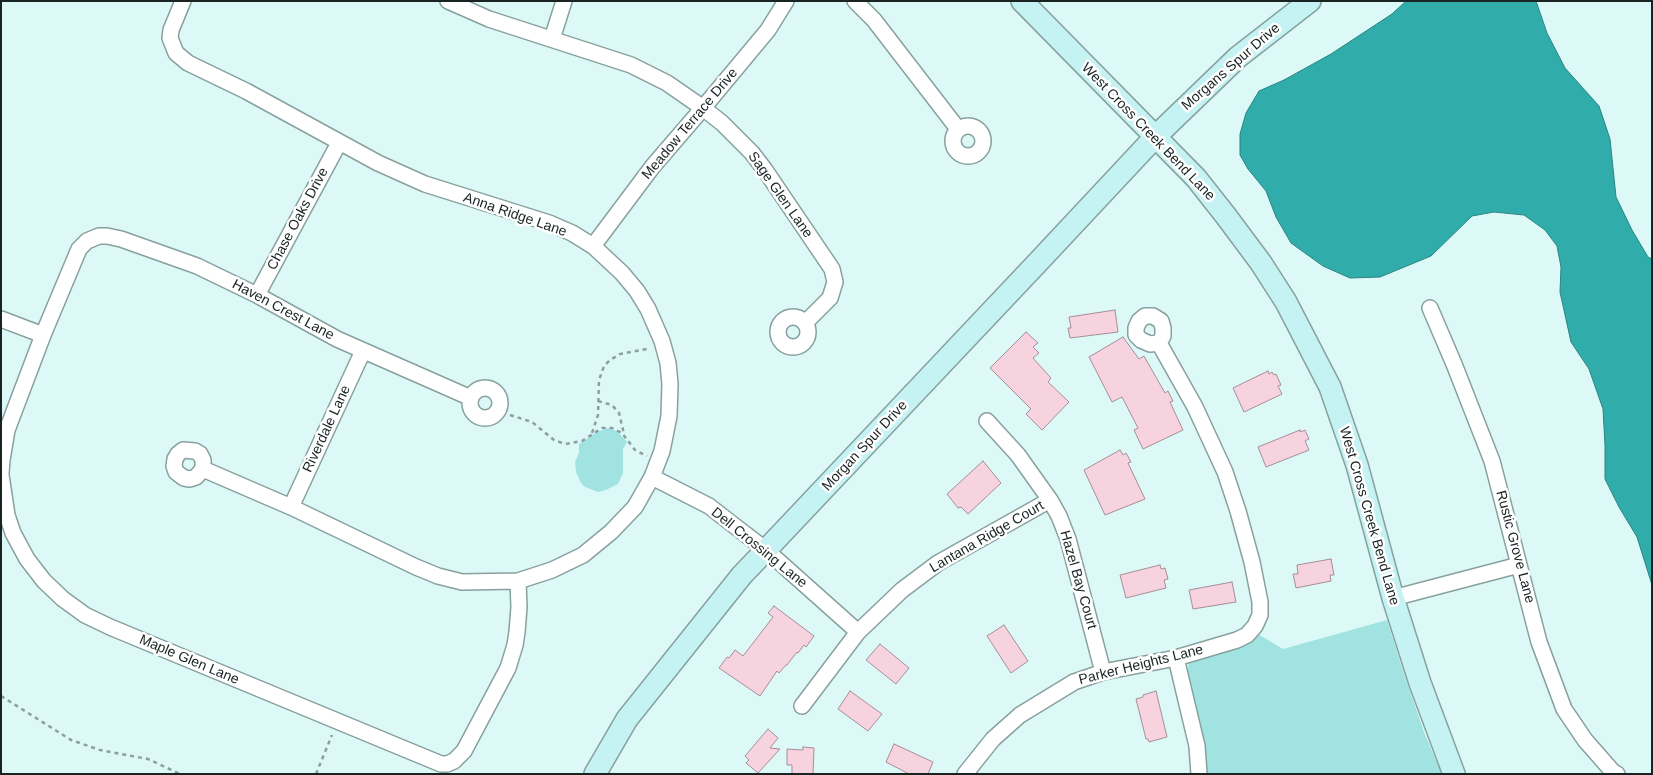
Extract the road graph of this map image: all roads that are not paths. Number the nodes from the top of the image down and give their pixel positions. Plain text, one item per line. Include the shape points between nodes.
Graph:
1 (183, 1) edge
2 (448, 1) edge
3 (564, 1) edge
4 (786, 1) edge
5 (855, 1) edge
6 (1022, 1) edge
7 (1310, 1) edge
8 (552, 39) junction
9 (704, 108) junction
10 (958, 129) dead end
11 (1156, 136) junction
12 (339, 143) junction
13 (92, 238) joint
14 (593, 246) junction
15 (257, 295) junction
16 (1430, 308) dead end
17 (1, 319) edge
18 (805, 323) dead end
19 (43, 335) junction
20 (1159, 343) dead end
21 (363, 352) junction
22 (471, 398) dead end
23 (987, 421) dead end
24 (203, 469) dead end
25 (1, 474) edge
26 (652, 477) junction
27 (1050, 500) junction
28 (291, 507) junction
29 (7, 535) edge
30 (766, 550) junction
31 (1519, 564) junction
32 (518, 581) junction
33 (1393, 598) junction
34 (858, 632) junction
35 (1176, 658) junction
36 (1103, 672) junction
37 (802, 706) dead end
38 (594, 774) edge
39 (966, 774) edge
40 (1199, 774) edge
41 (1454, 774) edge
42 (1618, 774) edge

1 - 12 street, Anna Ridge Lane via 170,34 176,53 188,63
2 - 8 street, Sage Glen Lane via 489,19
3 - 8 street
4 - 9 street, Meadow Terrace Drive via 768,30
5 - 10 street via 874,20
6 - 11 street, West Cross Creek Bend Lane
7 - 11 street, Morgans Spur Drive via 1238,57
8 - 9 street, Sage Glen Lane via 644,71
9 - 14 street, Meadow Terrace Drive via 652,166
9 - 18 street, Sage Glen Lane via 756,159 831,265 832,294
11 - 30 street, Morgan Spur Drive
11 - 33 street, West Cross Creek Bend Lane via 1196,178 1261,263 1286,302 1330,387 1357,465
12 - 14 street, Anna Ridge Lane via 424,184 549,223
12 - 15 street, Chase Oaks Drive
13 - 15 street, Haven Crest Lane via 112,236 159,251
13 - 19 street, Maple Glen Lane via 77,252
14 - 26 street, Anna Ridge Lane via 640,295 656,324 665,353 670,384 669,410 664,440
15 - 21 street, Haven Crest Lane
16 - 31 street, Rustic Grove Lane via 1492,461
17 - 19 street
19 - 25 street, Maple Glen Lane via 9,424
20 - 35 street, Parker Heights Lane via 1195,407 1225,472 1252,562 1260,602 1260,615 1247,636
21 - 22 street, Haven Crest Lane
21 - 28 street, Riverdale Lane
23 - 27 street, Hazel Bay Court via 1018,455
24 - 28 street, Anna Ridge Lane
25 - 29 street, Maple Glen Lane
26 - 30 street, Dell Crossing Lane via 709,506
26 - 32 street, Anna Ridge Lane via 628,515 592,549 561,566
27 - 34 street, Lantana Ridge Court via 938,563 902,590
27 - 36 street, Hazel Bay Court via 1068,539
28 - 32 street, Anna Ridge Lane via 438,576 462,582
29 - 32 street, Maple Glen Lane via 44,581 85,615 441,764 451,763 464,751 510,662 518,621
30 - 34 street, Dell Crossing Lane
30 - 38 street, Morgan Spur Drive via 742,575 627,719
31 - 33 street
31 - 42 street, Rustic Grove Lane via 1540,642 1564,709 1585,740
33 - 41 street, West Cross Creek Bend Lane
34 - 37 street, Lantana Ridge Court
35 - 36 street, Parker Heights Lane
35 - 40 street via 1197,746
36 - 39 street, Parker Heights Lane via 1074,682 1020,715 993,739

